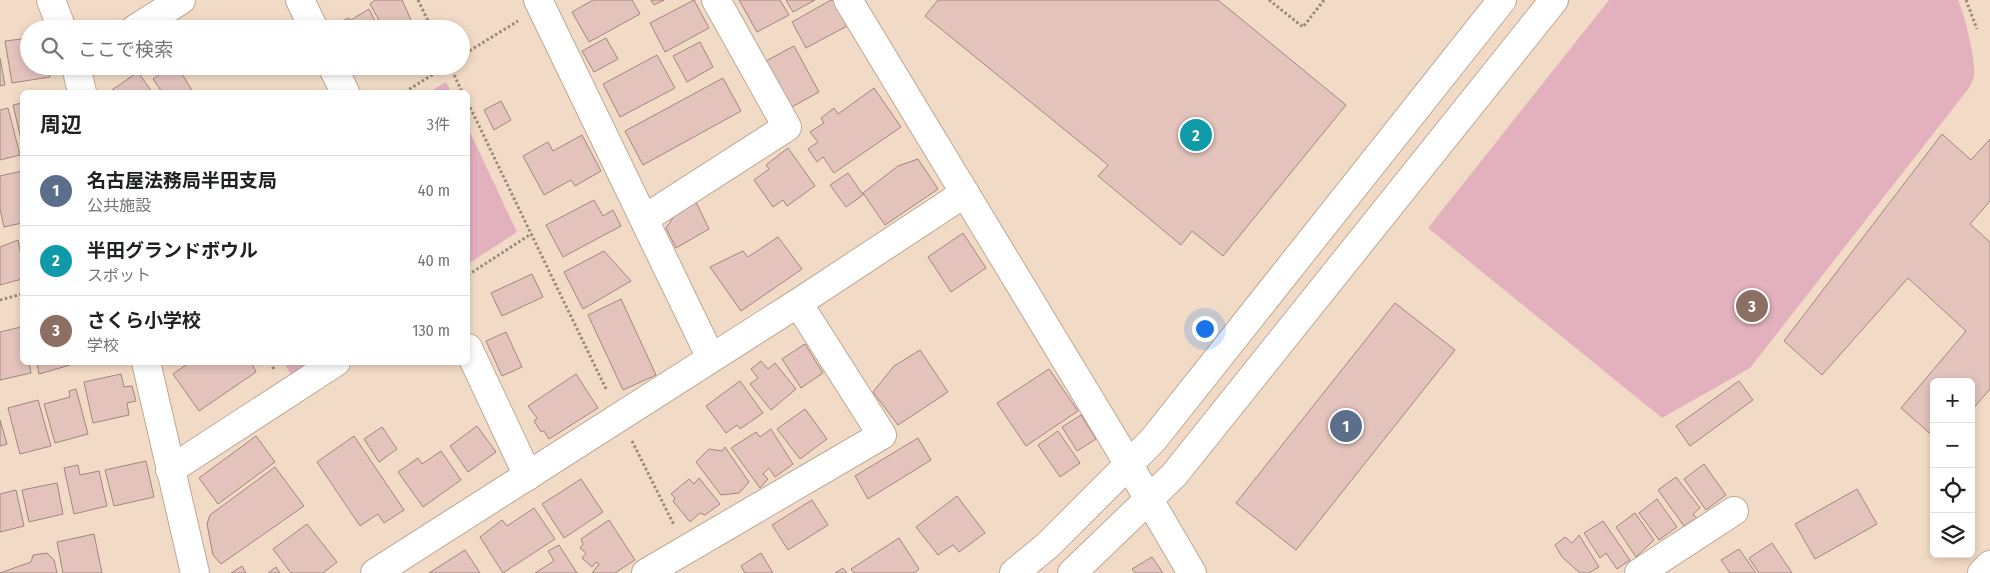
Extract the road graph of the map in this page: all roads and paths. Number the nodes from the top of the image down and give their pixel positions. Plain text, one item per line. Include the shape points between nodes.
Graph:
1 (51, 0) edge
2 (181, 0) edge
3 (300, 0) edge
4 (418, 0) edge
5 (716, 0) edge
6 (848, 0) edge
7 (1269, 0) edge
8 (1324, 0) edge
9 (1502, 0) edge
10 (1554, 0) edge
11 (1966, 0) edge
12 (543, 2) edge
13 (59, 20) edge
14 (149, 20) edge
15 (310, 20) edge
16 (428, 20) edge
17 (1977, 29) dead end
18 (470, 50) edge
19 (78, 75) edge
20 (336, 75) edge
21 (432, 75) edge
22 (454, 75) edge
23 (82, 90) edge
24 (344, 90) edge
25 (408, 90) edge
26 (461, 90) edge
27 (470, 107) edge
28 (965, 193) junction
29 (644, 219) junction
30 (531, 234) junction
31 (470, 274) edge
32 (20, 295) edge
33 (0, 300) edge
34 (798, 303) junction
35 (470, 352) edge
36 (711, 358) junction
37 (147, 365) edge
38 (331, 365) edge
39 (620, 418) junction
40 (1129, 465) junction
41 (170, 470) junction
42 (528, 476) junction
43 (1149, 500) junction
44 (1734, 511) dead end
45 (686, 550) junction
46 (1990, 565) edge
47 (383, 571) edge
48 (195, 573) edge
49 (646, 573) edge
50 (1014, 573) edge
51 (1072, 573) edge
52 (1192, 573) edge
53 (1639, 573) edge
54 (1982, 573) edge

1 - 13 street
2 - 14 street
3 - 15 street
4 - 16 path
5 - 29 street via 787,127
6 - 28 street
7 - 8 path via 1303,27
9 - 40 street via 1159,433
10 - 43 street via 1174,475
11 - 17 path
12 - 18 path
12 - 29 street
19 - 23 street
20 - 24 street
21 - 25 path
22 - 26 path
27 - 30 path
28 - 34 street
28 - 40 street
29 - 36 street
30 - 31 path
30 - 39 path
32 - 33 path
34 - 36 street
34 - 45 street via 882,435
35 - 42 street
36 - 39 street
37 - 41 street
38 - 41 street
39 - 42 street
39 - 45 path
40 - 43 street
40 - 50 street via 1048,545
41 - 48 street
42 - 47 street
43 - 51 street
43 - 52 street
44 - 53 street
45 - 49 street
46 - 54 street

